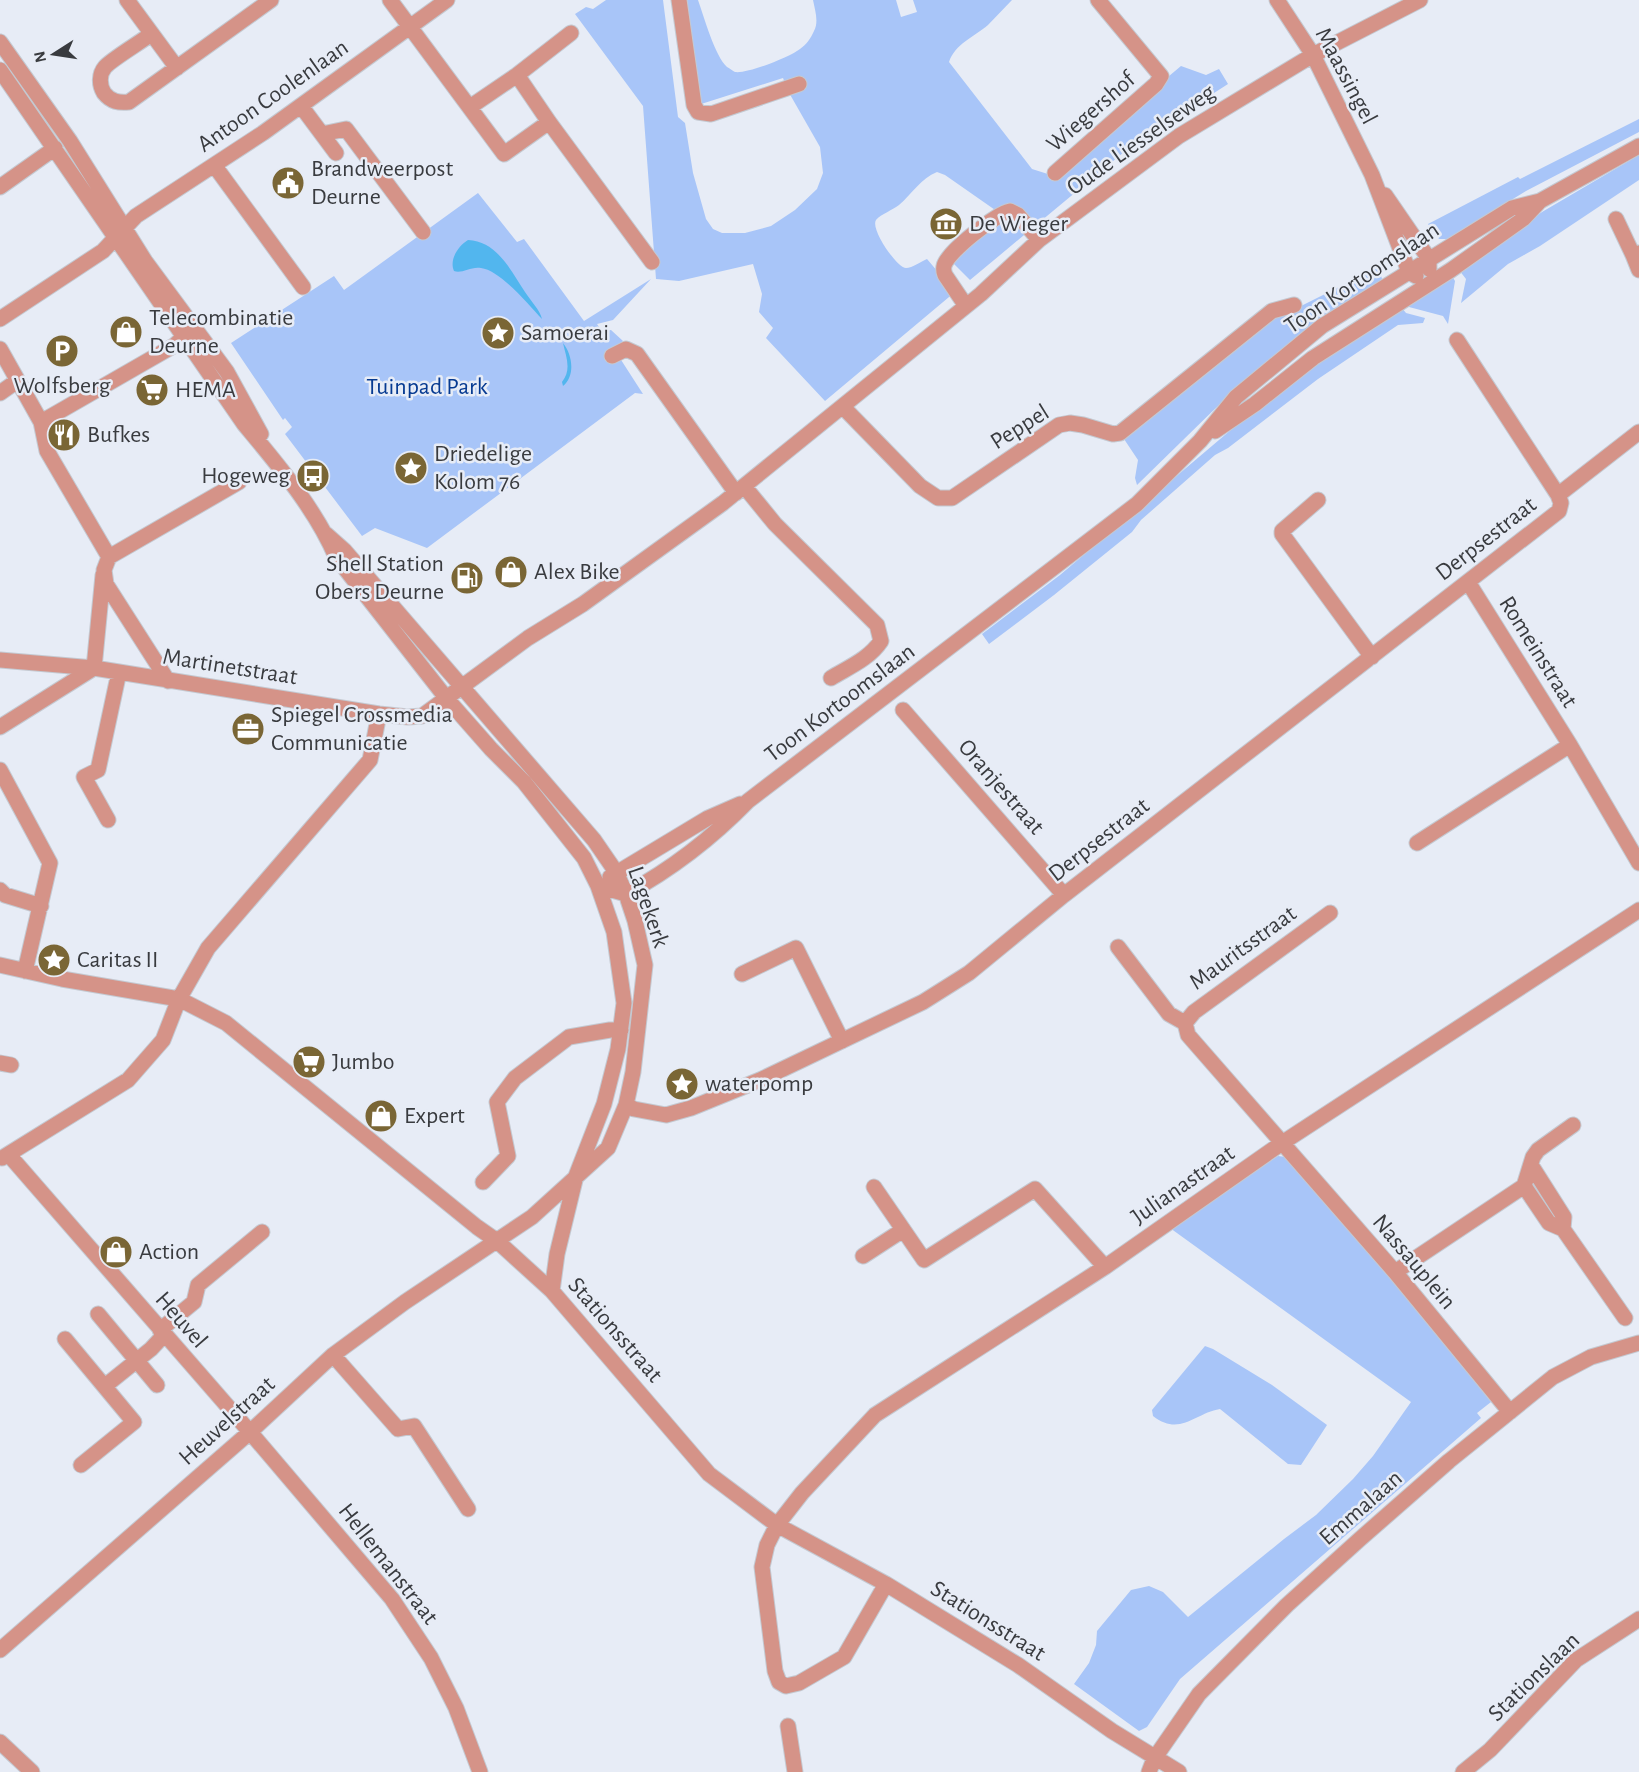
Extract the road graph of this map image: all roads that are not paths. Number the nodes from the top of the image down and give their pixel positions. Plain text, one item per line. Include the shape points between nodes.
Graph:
1 (128, 0) edge
2 (271, 0) edge
3 (390, 0) edge
4 (447, 0) edge
5 (679, 0) edge
6 (1098, 0) edge
7 (1277, 0) edge
8 (1420, 0) edge
9 (411, 26) junction
10 (571, 33) dead end
11 (152, 34) junction
12 (0, 42) edge
13 (1313, 55) junction
14 (177, 68) junction
15 (0, 70) edge
16 (517, 75) junction
17 (799, 84) dead end
18 (301, 106) junction
19 (470, 107) junction
20 (549, 122) junction
21 (322, 134) junction
22 (1639, 146) edge
23 (55, 148) junction
24 (336, 153) dead end
25 (214, 165) junction
26 (1055, 173) dead end
27 (1372, 175) junction
28 (0, 187) edge
29 (1540, 201) junction
30 (1616, 219) dead end
31 (119, 232) junction
32 (423, 232) dead end
33 (1038, 240) junction
34 (1636, 254) edge
35 (1429, 259) junction
36 (652, 262) dead end
37 (1639, 270) edge
38 (1409, 272) junction
39 (1429, 284) junction
40 (303, 287) dead end
41 (1294, 305) dead end
42 (966, 306) junction
43 (0, 319) edge
44 (189, 333) junction
45 (1457, 340) dead end
46 (0, 349) edge
47 (612, 356) dead end
48 (17, 381) junction
49 (0, 393) edge
50 (843, 407) junction
51 (41, 422) junction
52 (1639, 432) edge
53 (1200, 441) junction
54 (239, 482) dead end
55 (740, 490) junction
56 (1558, 495) junction
57 (1318, 501) dead end
58 (326, 534) junction
59 (106, 563) junction
60 (1468, 582) junction
61 (1372, 657) junction
62 (0, 660) edge
63 (94, 668) junction
64 (119, 672) junction
65 (831, 678) dead end
66 (168, 681) junction
67 (461, 688) junction
68 (447, 699) junction
69 (903, 710) dead end
70 (379, 714) junction
71 (0, 727) edge
72 (1570, 745) junction
73 (0, 770) edge
74 (748, 801) junction
75 (108, 820) dead end
76 (1417, 843) dead end
77 (1639, 863) edge
78 (616, 872) junction
79 (598, 886) junction
80 (0, 890) edge
81 (626, 894) junction
82 (1064, 895) junction
83 (41, 906) junction
84 (1639, 910) edge
85 (1330, 913) dead end
86 (1118, 947) dead end
87 (0, 965) edge
88 (25, 971) junction
89 (742, 974) dead end
90 (179, 999) junction
91 (1185, 1023) junction
92 (621, 1030) junction
93 (842, 1041) junction
94 (626, 1105) junction
95 (1573, 1125) dead end
96 (1282, 1143) junction
97 (4, 1157) edge
98 (1531, 1165) junction
99 (576, 1176) junction
100 (483, 1182) dead end
101 (1524, 1186) junction
102 (874, 1187) dead end
103 (1563, 1229) junction
104 (903, 1230) junction
105 (262, 1232) dead end
106 (497, 1241) junction
107 (863, 1256) dead end
108 (1105, 1267) junction
109 (1395, 1272) junction
110 (552, 1291) junction
111 (98, 1314) dead end
112 (1625, 1318) dead end
113 (162, 1333) junction
114 (65, 1339) dead end
115 (1639, 1343) edge
116 (333, 1355) junction
117 (137, 1360) junction
118 (157, 1385) dead end
119 (105, 1386) junction
120 (1510, 1412) junction
121 (250, 1432) junction
122 (81, 1465) dead end
123 (468, 1509) dead end
124 (777, 1525) junction
125 (886, 1584) junction
126 (1639, 1619) edge
127 (0, 1650) edge
128 (788, 1726) dead end
129 (0, 1742) edge
130 (1152, 1765) edge
131 (32, 1772) edge
132 (480, 1772) edge
133 (795, 1772) edge
134 (1179, 1772) edge
135 (1463, 1772) edge

1 - 11 street
2 - 14 street
3 - 9 street
4 - 9 street, Antoon Coolenlaan
5 - 17 street via 698,112 711,114
6 - 26 street, Wiegershof via 1161,76
7 - 13 street, Maassingel
8 - 13 street, Oude Liesselseweg
9 - 18 street, Antoon Coolenlaan
9 - 19 street
10 - 16 street
11 - 14 street
11 - 14 street via 105,67 100,77 101,88 108,98 118,103 129,102
12 - 31 street via 70,141
13 - 27 street, Maassingel
13 - 33 street, Oude Liesselseweg via 1179,136
15 - 23 street
16 - 19 street
16 - 20 street
18 - 21 street
18 - 25 street, Antoon Coolenlaan
19 - 20 street via 504,154
20 - 36 street
21 - 24 street
21 - 32 street via 346,129
22 - 29 street, Toon Kortoomslaan
23 - 28 street
23 - 31 street
25 - 31 street, Antoon Coolenlaan via 136,216
25 - 40 street
27 - 35 street, Maassingel
27 - 38 street, Maassingel
29 - 35 street, Toon Kortoomslaan via 1512,208
29 - 39 street, Toon Kortoomslaan via 1523,219
30 - 34 street
31 - 43 street via 103,251
31 - 44 street via 145,261
33 - 42 street, Oude Liesselseweg
33 - 42 street via 1010,211 995,217 953,253 944,264 945,275
34 - 37 street
35 - 38 street, Toon Kortoomslaan
35 - 39 street
38 - 39 street
38 - 53 street, Toon Kortoomslaan via 1322,326 1236,397
39 - 53 street, Toon Kortoomslaan via 1313,358
41 - 50 street, Peppel via 1272,311 1120,433 1070,423 1059,425 952,498 938,498 920,486
42 - 50 street, Oude Liesselseweg
44 - 51 street via 175,345
44 - 58 street via 227,372 280,469
45 - 56 street, Derpsestraat
46 - 48 street
47 - 55 street via 626,349 637,354
48 - 49 street
48 - 51 street
50 - 55 street, Oude Liesselseweg
51 - 59 street via 47,451
52 - 56 street, Derpsestraat
53 - 74 street, Toon Kortoomslaan via 1137,504
54 - 59 street
55 - 65 street via 877,625 881,641 876,650
55 - 67 street, Oude Liesselseweg
56 - 60 street, Derpsestraat via 1559,511
57 - 61 street via 1281,534
58 - 67 street
58 - 68 street via 336,557
59 - 63 street
59 - 66 street via 106,584
60 - 61 street, Derpsestraat
60 - 72 street, Romeinstraat
61 - 82 street, Derpsestraat
62 - 63 street, Martinetstraat
63 - 64 street, Martinetstraat
63 - 71 street
64 - 66 street, Martinetstraat
64 - 75 street via 98,770 84,777
66 - 70 street, Martinetstraat
67 - 68 street, Oude Liesselseweg
67 - 78 street, Lagekerk via 594,840
68 - 70 street, Martinetstraat via 422,716
68 - 79 street, Lagekerk via 524,782 584,858
69 - 82 street, Oranjestraat
70 - 90 street via 370,760 208,948
72 - 76 street, Romeinstraat
72 - 77 street, Romeinstraat
73 - 83 street via 50,863
74 - 78 street via 708,818
74 - 81 street, Toon Kortoomslaan via 717,830
78 - 79 street
78 - 81 street, Lagekerk
79 - 81 street
79 - 92 street, Lagekerk via 614,932 624,1003
80 - 83 street
81 - 94 street, Lagekerk via 645,965
82 - 93 street, Derpsestraat via 969,973 923,1002
83 - 88 street
84 - 96 street, Julianastraat
85 - 91 street, Mauritsstraat via 1194,1012
86 - 91 street, Mauritsstraat via 1169,1014
87 - 88 street, Stationsstraat
88 - 90 street, Stationsstraat
89 - 93 street via 796,948
90 - 97 street via 162,1040 128,1080
90 - 106 street, Stationsstraat via 226,1023
91 - 96 street, Mauritsstraat via 1188,1035
92 - 99 street, Lagekerk via 604,1104
92 - 100 street via 569,1038 515,1078 497,1102 508,1156
93 - 94 street, Derpsestraat via 691,1108 666,1115
94 - 99 street, Lagekerk via 608,1148
95 - 98 street via 1538,1150
96 - 108 street, Julianastraat
96 - 109 street, Nassauplein
97 - 113 street, Heuvel
98 - 101 street
98 - 103 street via 1564,1217
99 - 106 street, Lagekerk via 532,1217
99 - 110 street
101 - 103 street via 1549,1223
101 - 109 street
102 - 104 street
103 - 112 street
104 - 107 street
104 - 108 street via 924,1260 1035,1189
105 - 113 street via 198,1285 194,1302
106 - 110 street, Stationsstraat
106 - 116 street, Heuvelstraat
108 - 124 street, Julianastraat via 875,1415
109 - 120 street, Nassauplein
110 - 124 street, Stationsstraat via 709,1474
111 - 117 street
113 - 117 street
113 - 121 street, Heuvel
114 - 119 street
115 - 120 street, Emmalaan via 1591,1357 1553,1377
116 - 121 street, Heuvelstraat
116 - 123 street via 399,1429 414,1426
117 - 118 street
117 - 119 street
119 - 122 street via 134,1422
120 - 130 street, Emmalaan via 1287,1605 1198,1694
121 - 127 street, Heuvelstraat
121 - 132 street, Hellemanstraat via 392,1599 431,1658
124 - 125 street, Stationsstraat
124 - 125 street, Julianastraat via 766,1545 762,1567 775,1671 779,1682 786,1686 800,1683 844,1657
125 - 130 street, Stationsstraat via 1018,1665
126 - 135 street, Stationslaan via 1576,1660 1490,1750
128 - 133 street
129 - 131 street
130 - 134 street, Stationsstraat

